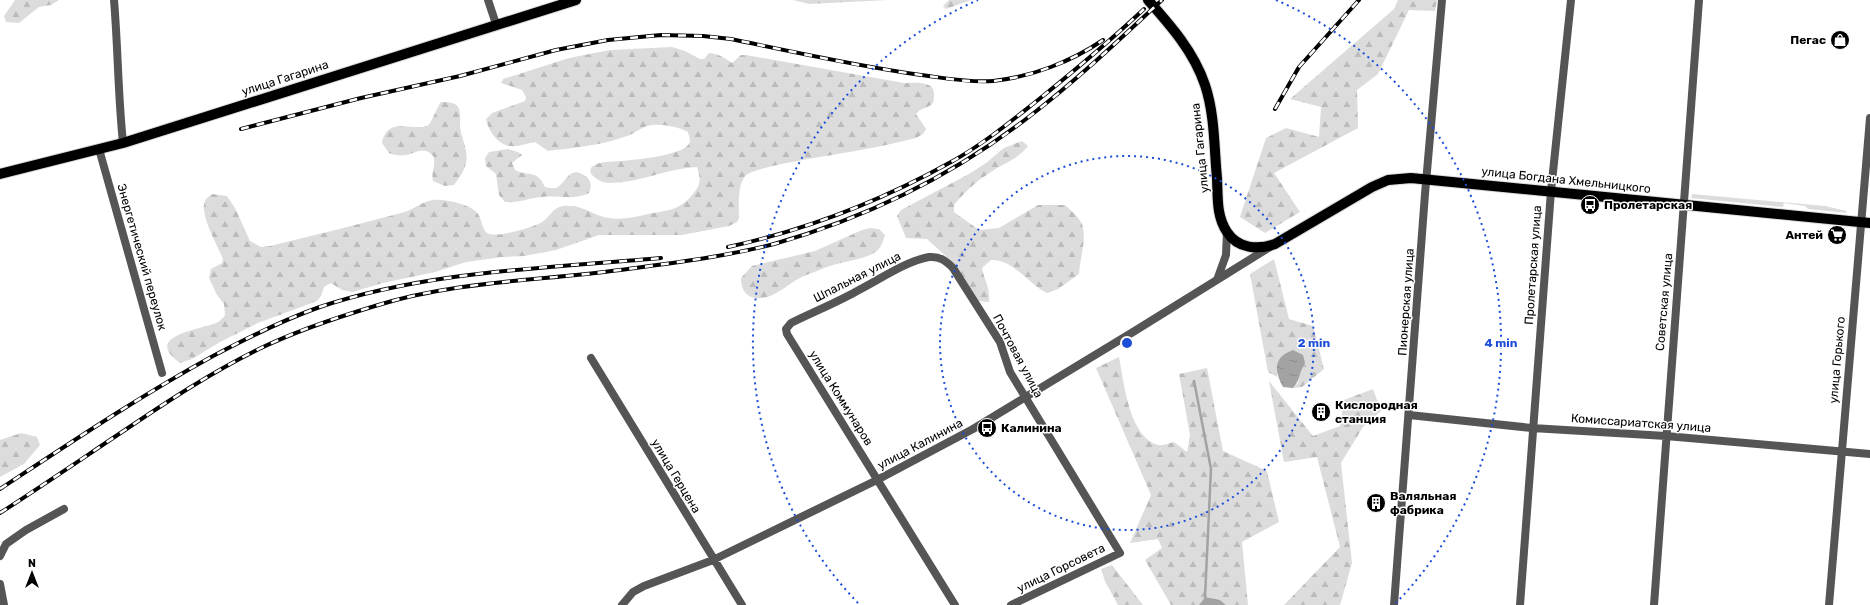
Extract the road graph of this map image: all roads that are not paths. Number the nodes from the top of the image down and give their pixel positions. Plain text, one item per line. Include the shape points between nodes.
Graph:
1 (114, 0) edge
2 (488, 0) edge
3 (576, 0) edge
4 (1148, 0) edge
5 (1442, 0) edge
6 (1571, 0) edge
7 (1699, 0) edge
8 (496, 24) junction
9 (1870, 118) edge
10 (123, 143) junction
11 (99, 149) junction
12 (0, 174) edge
13 (1427, 179) junction
14 (1551, 191) junction
15 (1684, 204) junction
16 (1866, 223) edge
17 (1227, 232) junction
18 (1275, 244) junction
19 (939, 257) joint
20 (1217, 280) junction
21 (788, 326) joint
22 (591, 358) dead end
23 (162, 372) dead end
24 (1026, 398) junction
25 (1410, 415) junction
26 (1532, 428) junction
27 (1666, 436) junction
28 (1841, 452) junction
29 (1870, 454) edge
30 (877, 480) junction
31 (64, 509) dead end
32 (1120, 553) joint
33 (0, 556) edge
34 (713, 560) junction
35 (0, 584) edge
36 (4, 605) edge
37 (622, 605) edge
38 (742, 605) edge
39 (955, 605) edge
40 (1011, 605) edge
41 (1394, 605) edge
42 (1520, 605) edge
43 (1654, 605) edge
44 (1829, 605) edge

1 - 10 street
2 - 8 street
3 - 8 main road, улица Гагарина
4 - 17 main road, улица Гагарина via 1184,43 1205,86 1213,132 1219,212
5 - 13 street, Пионерская улица
6 - 14 street, Пролетарская улица
7 - 15 street, Советская улица
8 - 10 main road, улица Гагарина
9 - 16 street, улица Горького
10 - 11 main road, улица Гагарина
11 - 12 main road, улица Гагарина
11 - 23 street, Энергетический переулок
13 - 14 main road, улица Богдана Хмельницкого
13 - 18 main road, улица Богдана Хмельницкого via 1388,180
13 - 25 street, Пионерская улица
14 - 15 main road, улица Богдана Хмельницкого
14 - 26 street, Пролетарская улица
15 - 16 main road, улица Богдана Хмельницкого
15 - 27 street, Советская улица
16 - 28 street, улица Горького
17 - 18 main road via 1239,243 1248,246 1265,247
17 - 20 street via 1226,255
18 - 20 street, улица Калинина
19 - 21 street, Шпальная улица via 914,261
19 - 24 street, Почтовая улица via 953,268 1000,342 1010,372
20 - 24 street, улица Калинина
21 - 30 street, улица Коммунаров via 787,334
22 - 34 street, улица Герцена
24 - 30 street, улица Калинина
24 - 32 street, Почтовая улица
25 - 26 street, Комиссариатская улица
25 - 41 street, Пионерская улица
26 - 27 street, Комиссариатская улица
26 - 42 street, Пролетарская улица
27 - 28 street, Комиссариатская улица
27 - 43 street, Советская улица
28 - 29 street, Комиссариатская улица
28 - 44 street, улица Горького
30 - 34 street, улица Калинина
30 - 39 street, улица Коммунаров
31 - 33 street via 6,544
32 - 40 street, улица Горсовета
34 - 37 street, улица Калинина via 644,586 633,592
34 - 38 street, улица Герцена
35 - 36 street

